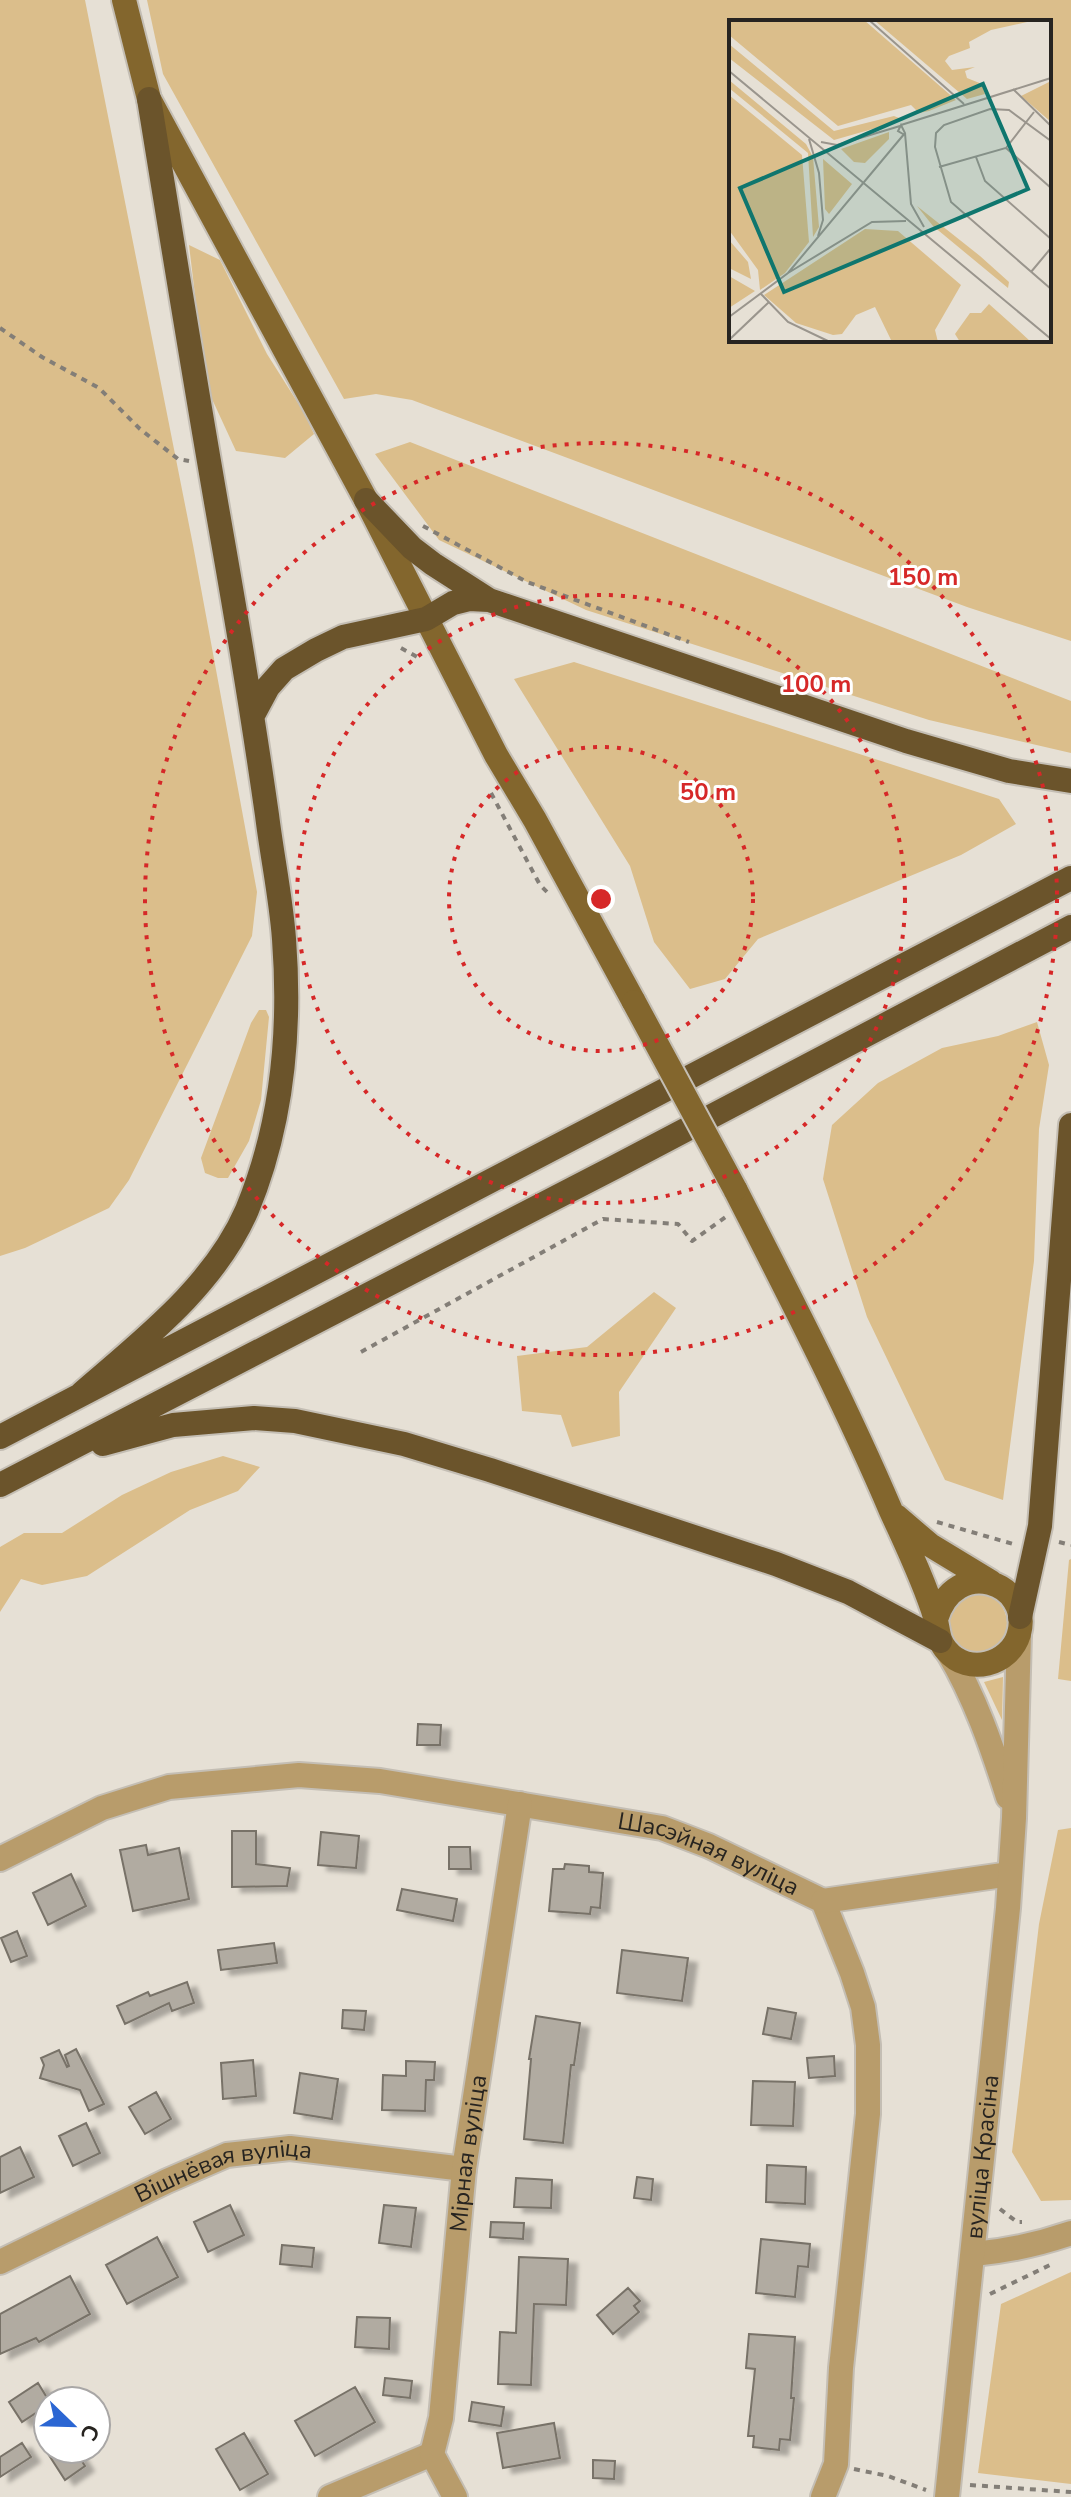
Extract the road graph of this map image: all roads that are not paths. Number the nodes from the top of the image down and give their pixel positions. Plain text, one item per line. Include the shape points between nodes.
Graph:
1 (124, 0) edge
2 (149, 99) junction
3 (366, 500) junction
4 (489, 600) junction
5 (426, 619) junction
6 (253, 715) junction
7 (1071, 781) edge
8 (1071, 878) edge
9 (1071, 927) edge
10 (1071, 1125) edge
11 (82, 1393) junction
12 (0, 1437) edge
13 (51, 1459) junction
14 (0, 1485) edge
15 (892, 1512) junction
16 (996, 1585) junction
17 (1020, 1626) junction
18 (941, 1638) junction
19 (520, 1804) junction
20 (1014, 1818) junction
21 (0, 1859) edge
22 (1010, 1874) junction
23 (823, 1901) junction
24 (464, 2169) junction
25 (1071, 2233) edge
26 (974, 2254) junction
27 (0, 2262) edge
28 (432, 2454) junction
29 (947, 2491) edge
30 (330, 2497) edge
31 (455, 2497) edge
32 (823, 2497) edge

1 - 2 main road
2 - 3 main road
2 - 6 highway
3 - 4 highway via 412,548
3 - 5 main road
4 - 5 highway via 453,603
4 - 7 highway via 921,746 1009,771
5 - 6 highway via 343,637 284,669
5 - 15 main road, bridge via 837,1389
6 - 11 highway via 284,938 284,1074 264,1167 229,1246 208,1273
8 - 11 highway
9 - 13 highway
10 - 17 highway via 1046,1544
11 - 12 highway
13 - 14 highway
13 - 18 highway via 173,1425 254,1418 295,1421 404,1444 762,1559 848,1592
15 - 16 main road via 930,1545
15 - 18 main road
16 - 17 main road via 1013,1598
16 - 18 main road via 967,1582 952,1590 941,1604
17 - 18 main road via 1010,1651 985,1665 969,1664
17 - 20 street, вуліца Красіна
18 - 20 street, вуліца Красіна via 977,1710
19 - 21 street, Шасэйная вуліца via 380,1781 299,1775 169,1787 102,1808
19 - 23 street, Шасэйная вуліца via 662,1828
19 - 24 street, Мірная вуліца
20 - 22 street, вуліца Красіна
22 - 23 street
22 - 26 street, вуліца Красіна
23 - 32 street, Шасэйная вуліца via 863,2007 868,2045 868,2114 836,2464
24 - 27 street, Вішнёвая вуліца via 290,2148 227,2155
24 - 28 street, Мірная вуліца via 441,2418
25 - 26 street
26 - 29 street, вуліца Красіна
28 - 30 street
28 - 31 street

